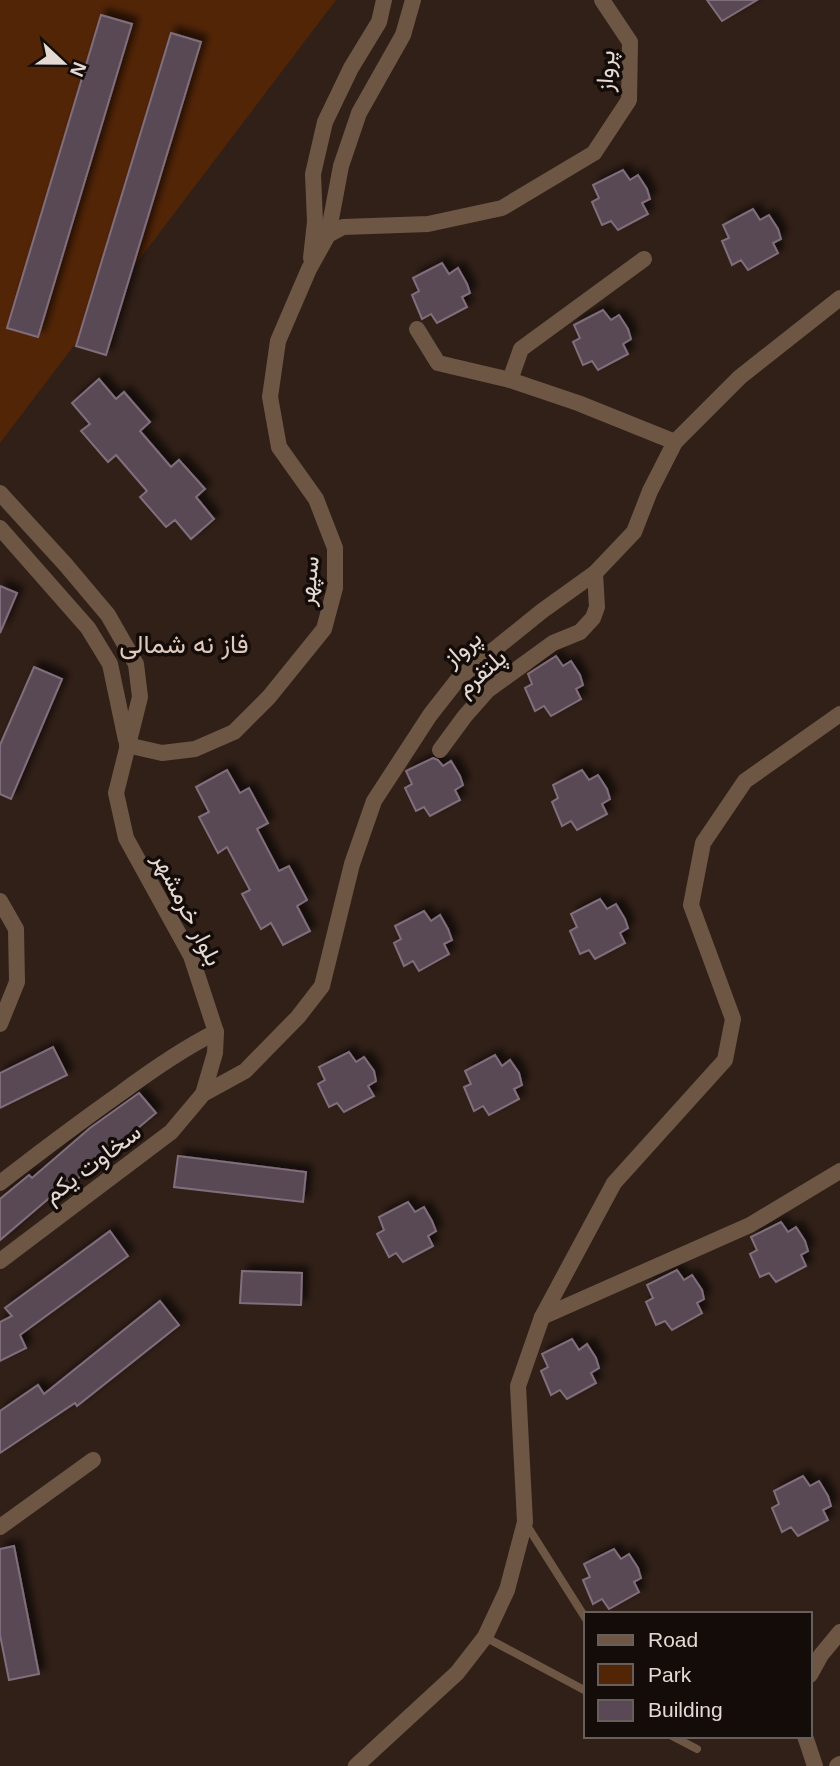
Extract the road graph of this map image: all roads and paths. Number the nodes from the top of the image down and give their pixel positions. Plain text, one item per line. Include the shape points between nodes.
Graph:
1 (384, 0) edge
2 (413, 0) edge
3 (603, 0) edge
4 (328, 235) junction
5 (644, 259) dead end
6 (309, 269) junction
7 (840, 298) edge
8 (417, 329) dead end
9 (510, 380) junction
10 (675, 442) junction
11 (0, 493) edge
12 (0, 528) edge
13 (595, 573) junction
14 (840, 714) edge
15 (127, 745) junction
16 (440, 750) dead end
17 (0, 901) edge
18 (0, 1024) edge
19 (216, 1032) junction
20 (203, 1094) junction
21 (840, 1171) edge
22 (0, 1183) edge
23 (0, 1261) edge
24 (542, 1317) junction
25 (93, 1460) dead end
26 (524, 1522) junction
27 (0, 1527) edge
28 (584, 1616) edge
29 (840, 1632) edge
30 (485, 1637) junction
31 (812, 1671) edge
32 (584, 1690) edge
33 (676, 1738) edge
34 (806, 1738) edge
35 (697, 1749) dead end
36 (356, 1766) edge
37 (815, 1766) edge

1 - 6 street, سپهر via 379,22 325,121 313,174 315,222
2 - 4 street, سپهر via 403,35 359,113 341,166
3 - 4 street, پرواز via 630,42 629,100 594,153 502,208 428,224 343,228
4 - 6 street, سپهر
5 - 9 street via 521,349
6 - 15 street, سپهر via 278,341 270,397 279,447 316,499 335,548 335,588 324,629 234,732 195,749 162,752
7 - 10 street, پرواز via 740,377
8 - 9 street via 438,363
9 - 10 street
10 - 13 street, پرواز via 634,531
11 - 15 street, بلوار خرمشهر via 108,615 136,664 140,697
12 - 15 street, بلوار خرمشهر via 88,628 110,664
13 - 16 street, پلتفرم via 597,607 593,618 580,632 553,643 488,690
13 - 20 street, پرواز via 459,678 430,715 374,801 352,864 322,986 245,1071
14 - 24 street via 745,782 702,843 691,905 733,1019 725,1060 614,1183
15 - 19 street, بلوار خرمشهر via 116,793 126,838 191,956
17 - 18 street via 16,929 17,982
19 - 20 street, بلوار خرمشهر
19 - 22 street via 166,1061
20 - 23 street, سخاوت یکم via 172,1132
21 - 24 street via 750,1225
24 - 26 street via 518,1386
25 - 27 street
26 - 28 lane
26 - 30 street via 507,1590
29 - 31 street
30 - 32 lane
30 - 36 street via 457,1673
33 - 35 lane
34 - 37 street

